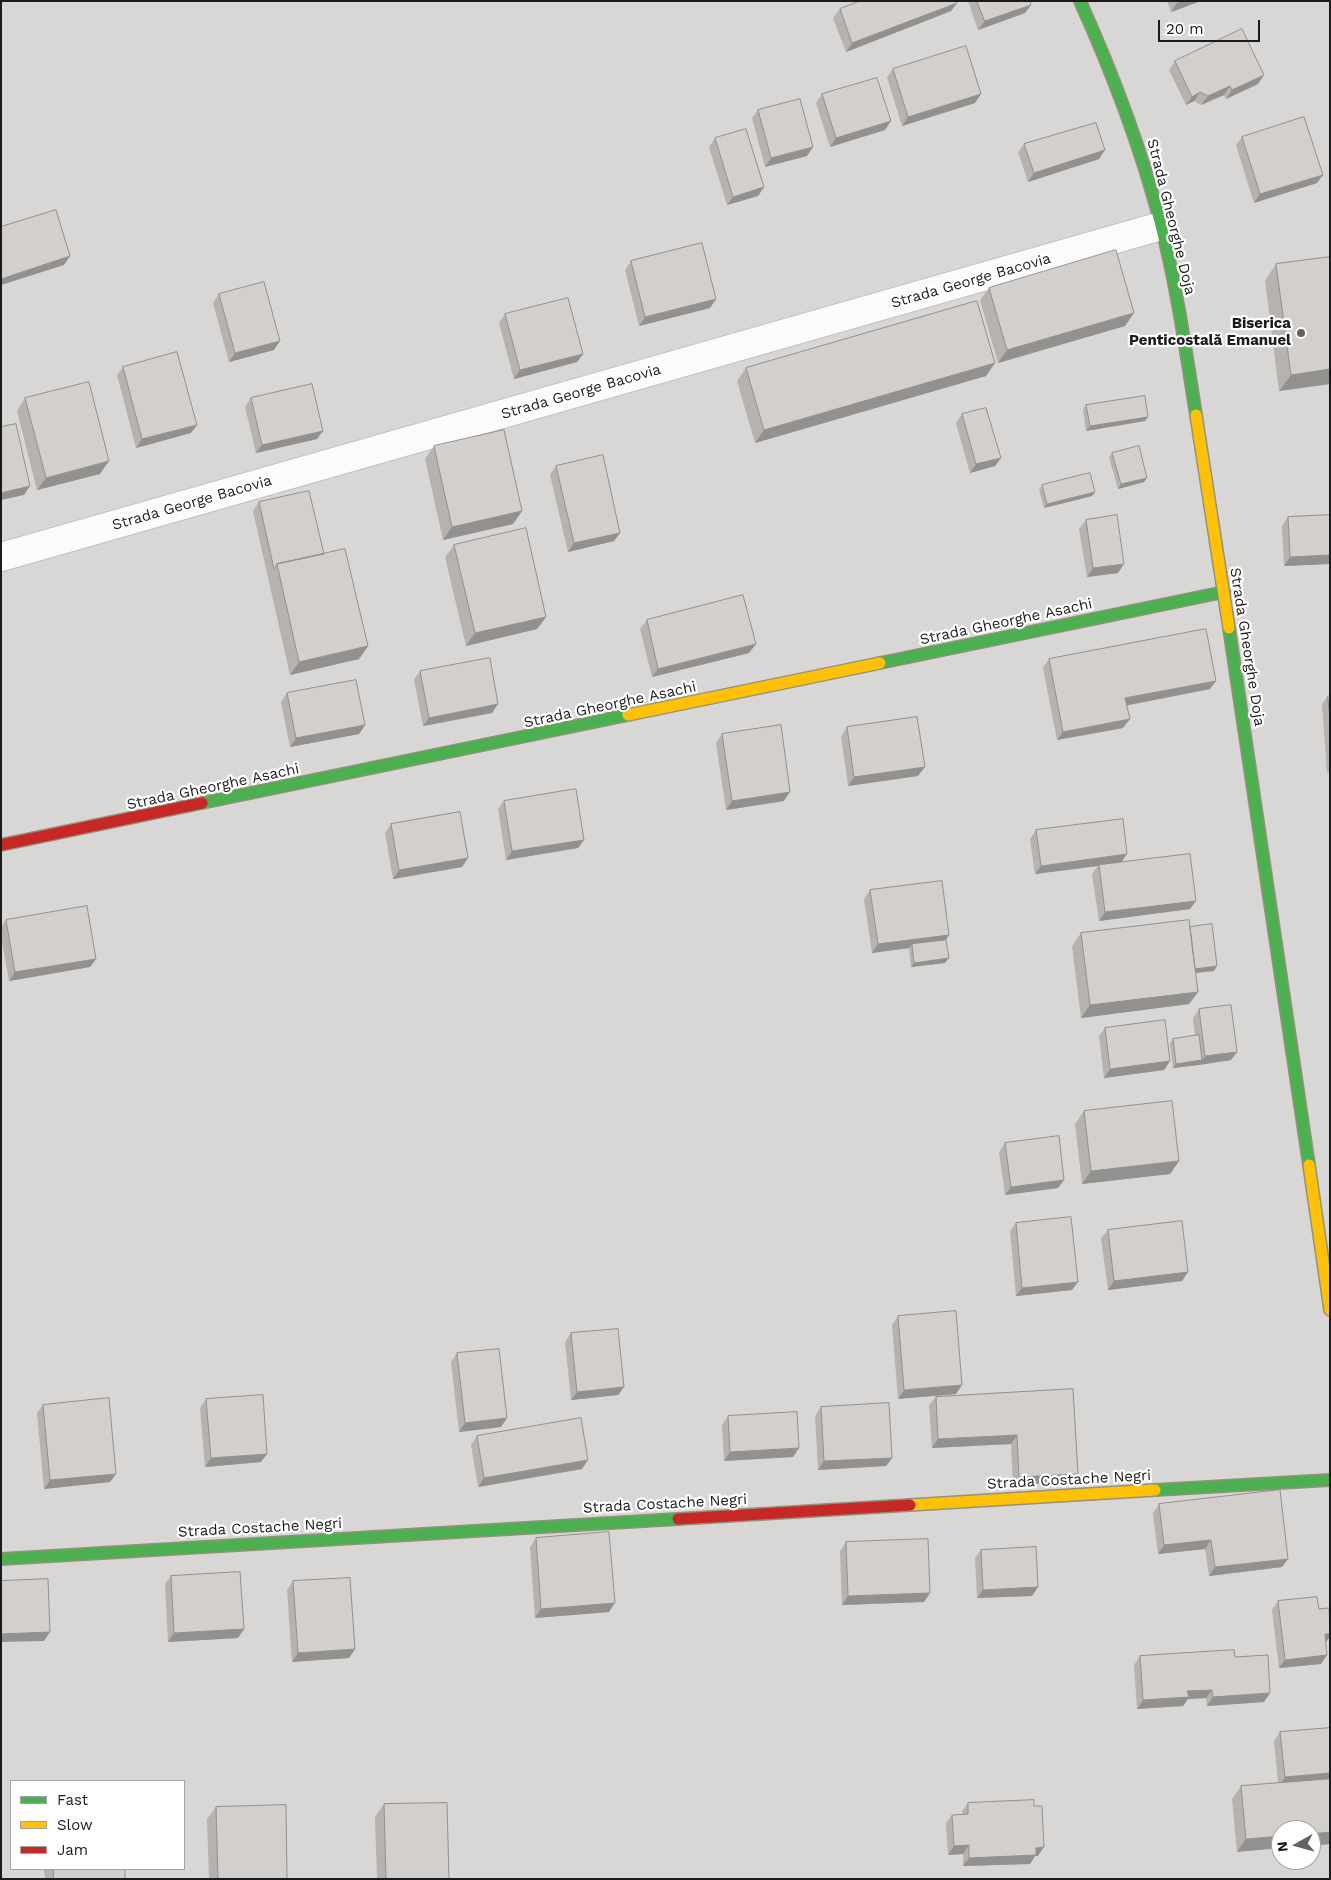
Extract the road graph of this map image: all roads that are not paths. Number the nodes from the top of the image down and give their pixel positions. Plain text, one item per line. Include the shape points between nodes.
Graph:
1 (1080, 1) edge
2 (1161, 226) junction
3 (1, 557) edge
4 (1224, 592) junction
5 (1, 845) edge
6 (1330, 1310) edge
7 (1330, 1480) edge
8 (1, 1559) edge

1 - 2 street, Strada Gheorghe Doja via 1134,134
2 - 3 street, Strada George Bacovia
2 - 4 street, Strada Gheorghe Doja via 1181,319
4 - 5 street, Strada Gheorghe Asachi
4 - 6 street, Strada Gheorghe Doja
7 - 8 street, Strada Costache Negri

